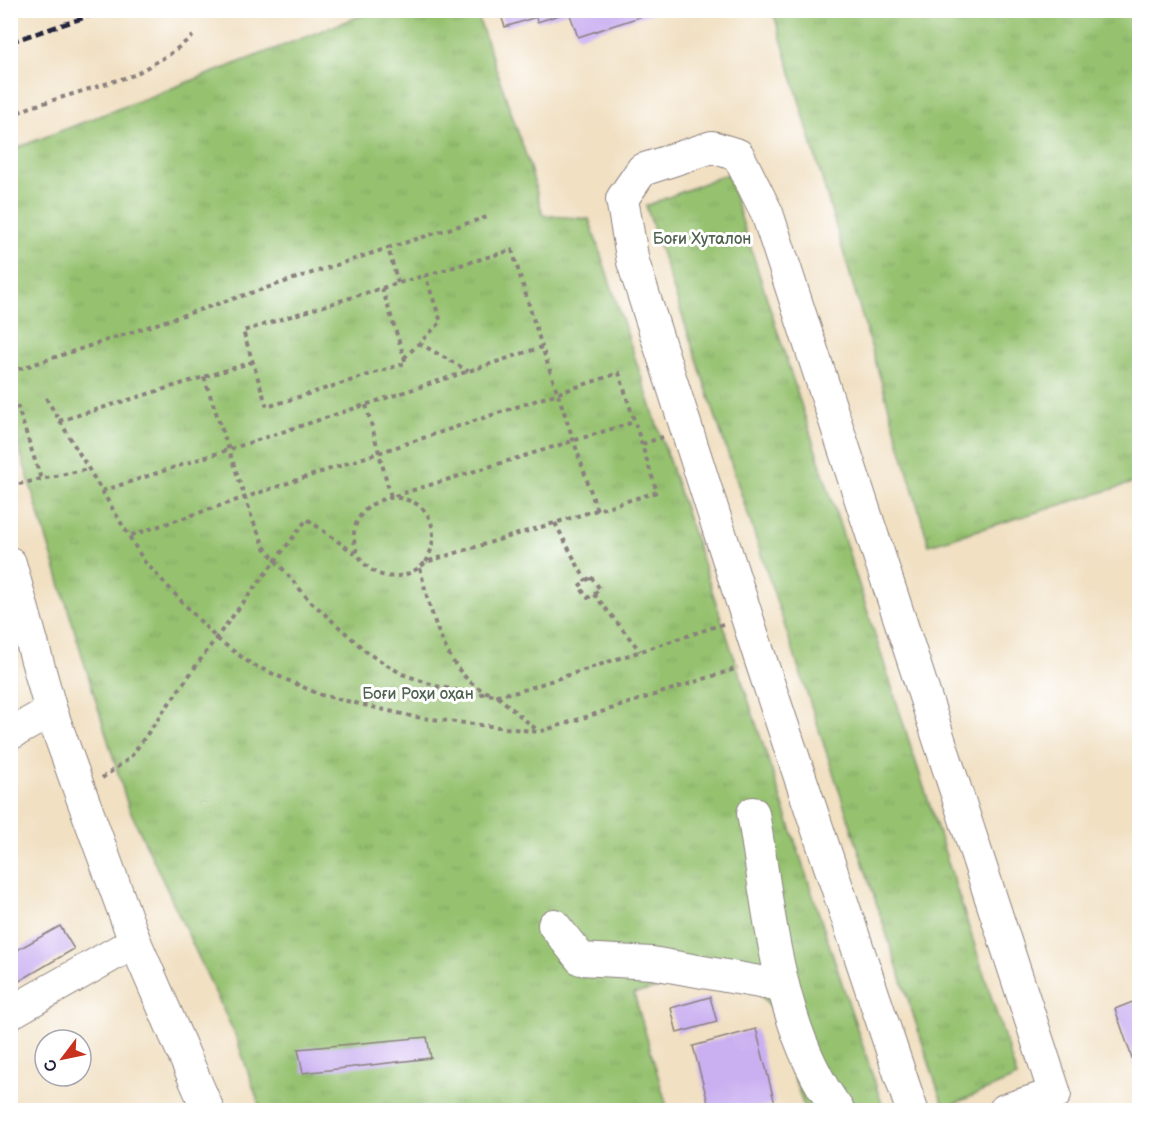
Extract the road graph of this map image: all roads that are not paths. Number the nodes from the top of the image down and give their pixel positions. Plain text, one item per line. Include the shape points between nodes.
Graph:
1 (10, 563) edge
2 (51, 711) junction
3 (10, 734) edge
4 (753, 813) dead end
5 (555, 925) dead end
6 (135, 942) junction
7 (782, 986) junction
8 (10, 1013) edge
9 (208, 1110) edge
10 (838, 1110) edge
11 (912, 1110) edge
12 (1005, 1110) edge

1 - 2 street
2 - 3 street
2 - 6 street
4 - 7 street
5 - 7 street via 581,959 652,963
6 - 8 street
6 - 9 street
7 - 10 street via 799,1040
11 - 12 street via 761,661 633,262 622,200 642,170 712,147 738,155 767,213 1055,1094

